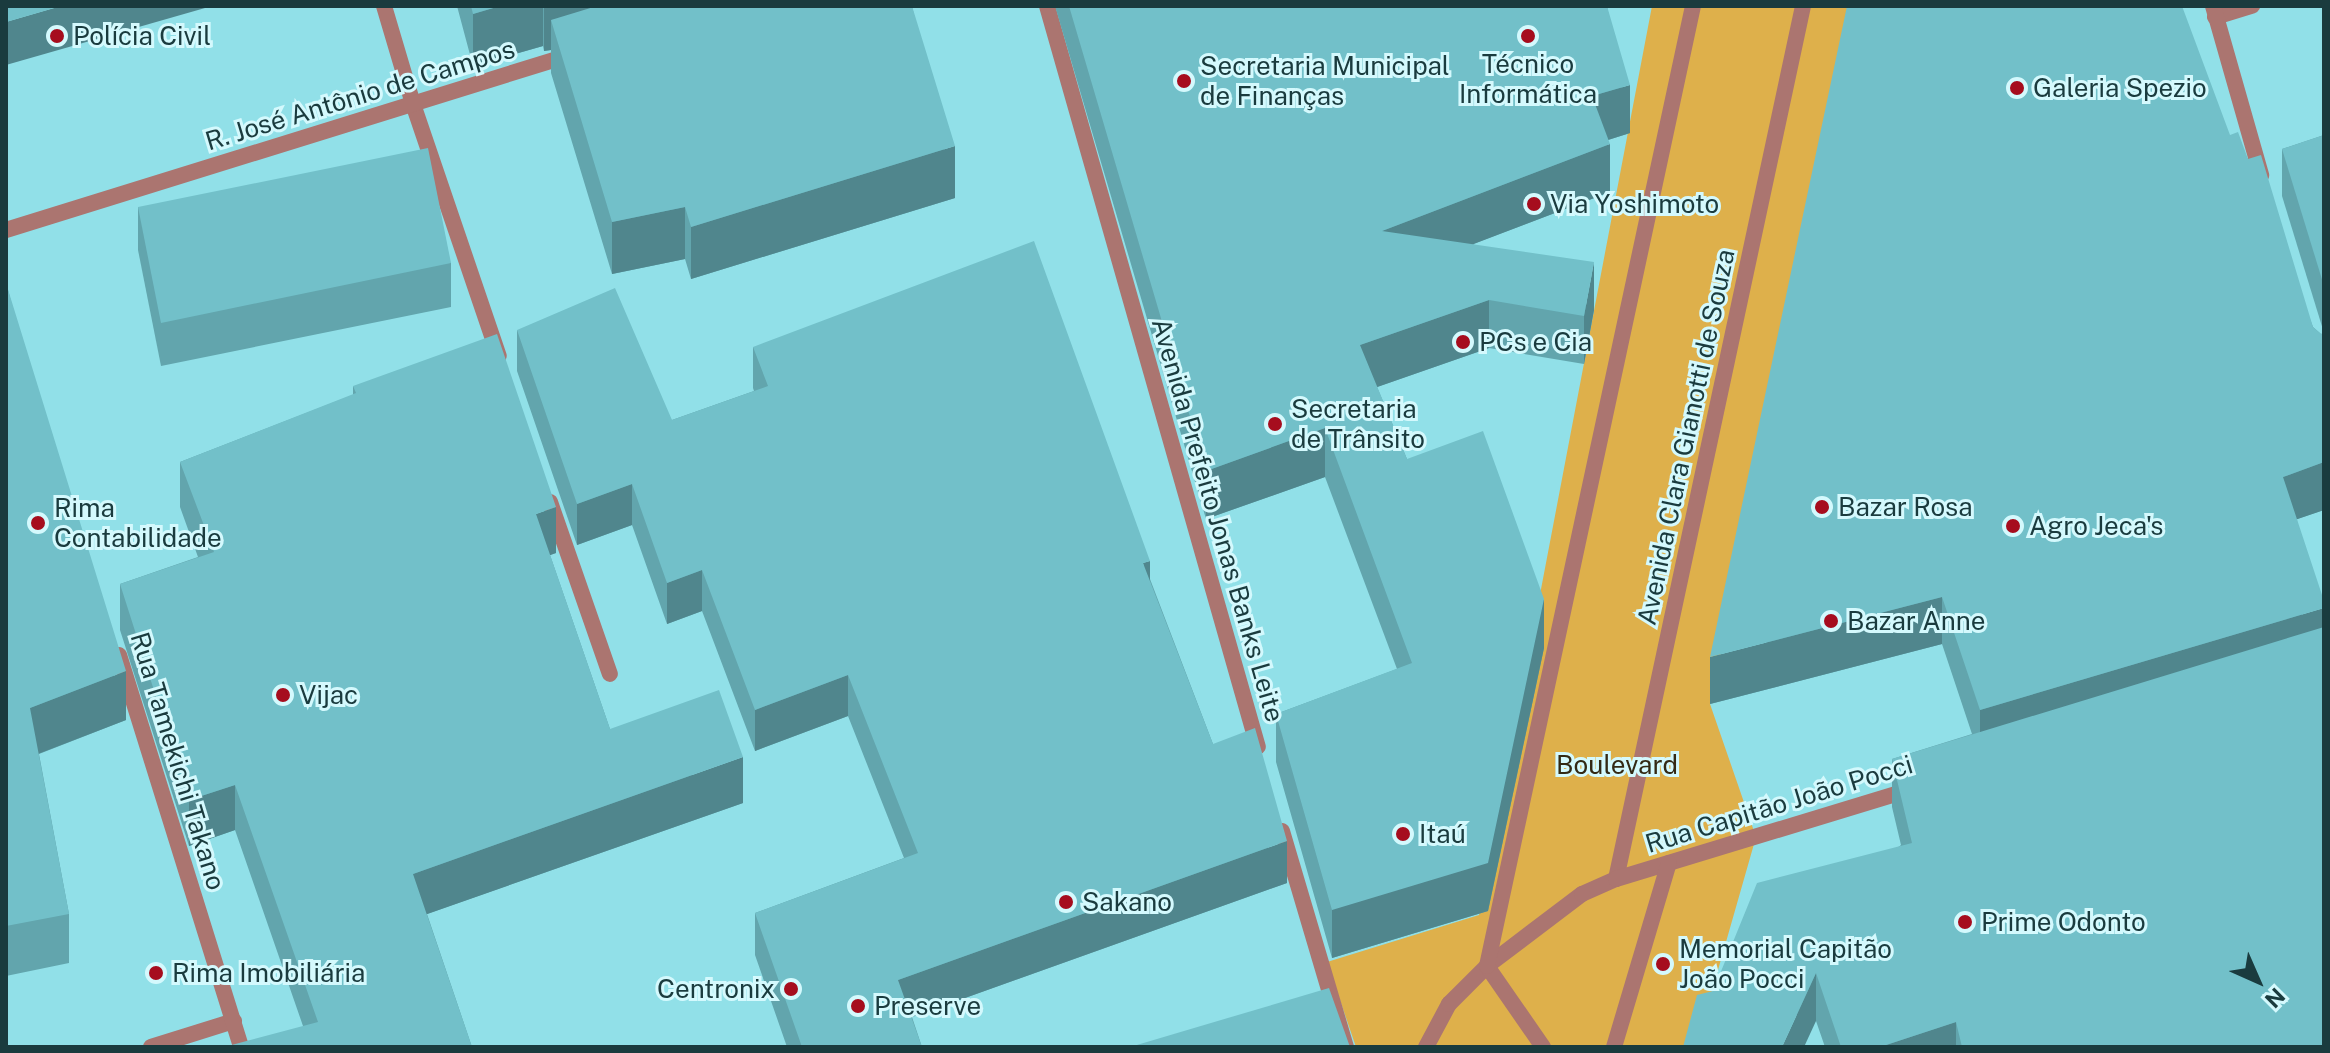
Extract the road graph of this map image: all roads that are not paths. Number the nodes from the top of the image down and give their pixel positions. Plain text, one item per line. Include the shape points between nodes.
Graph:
1 (384, 6) edge
2 (1047, 6) edge
3 (1693, 6) edge
4 (1803, 6) edge
5 (2252, 6) edge
6 (2214, 12) edge
7 (593, 48) edge
8 (413, 104) junction
9 (2266, 191) edge
10 (6, 230) edge
11 (505, 372) edge
12 (542, 478) edge
13 (112, 633) edge
14 (610, 674) dead end
15 (1265, 771) edge
16 (1933, 783) edge
17 (1278, 817) edge
18 (1669, 863) junction
19 (1616, 879) junction
20 (1487, 966) junction
21 (234, 1021) junction
22 (1540, 1045) edge
23 (151, 1047) edge
24 (241, 1047) edge
25 (1346, 1047) edge
26 (1426, 1047) edge
27 (1614, 1047) edge

1 - 8 street
2 - 15 street, Avenida Prefeito Jonas Banks Leite
3 - 20 street
4 - 19 street, Avenida Clara Gianotti de Souza
5 - 6 street
6 - 9 street
7 - 8 street, R. José Antônio de Campos
8 - 10 street, R. José Antônio de Campos
8 - 11 street
12 - 14 street
13 - 21 street, Rua Tamekichi Takano
16 - 18 street, Rua Capitão João Pocci
17 - 25 street via 1327,1018
18 - 19 street, Rua Capitão João Pocci
18 - 27 street
19 - 20 street via 1535,925
20 - 22 street
20 - 26 street via 1449,1004
21 - 23 street
21 - 24 street, Rua Tamekichi Takano

